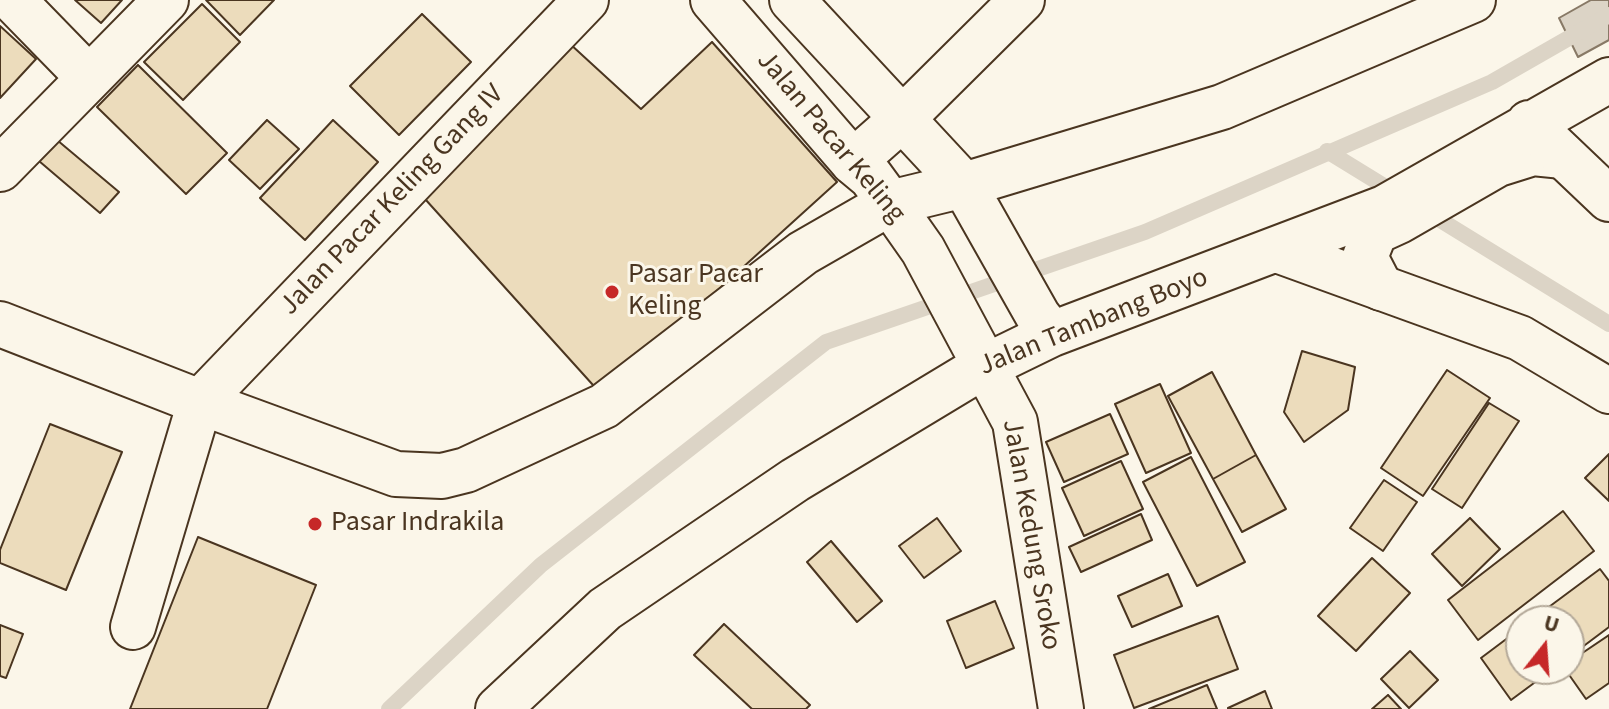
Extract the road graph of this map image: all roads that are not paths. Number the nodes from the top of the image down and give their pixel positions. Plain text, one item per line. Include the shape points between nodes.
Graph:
1 (13, 0) edge
2 (166, 0) edge
3 (586, 0) edge
4 (713, 0) edge
5 (792, 0) edge
6 (1022, 0) edge
7 (1473, 0) edge
8 (89, 78) junction
9 (1609, 80) edge
10 (903, 118) junction
11 (1508, 145) junction
12 (853, 162) junction
13 (0, 169) edge
14 (964, 185) junction
15 (1609, 199) edge
16 (890, 203) junction
17 (1392, 214) junction
18 (1277, 250) junction
19 (1381, 288) junction
20 (0, 324) edge
21 (1045, 325) junction
22 (981, 359) junction
23 (1609, 391) edge
24 (200, 402) junction
25 (133, 627) dead end
26 (498, 709) edge
27 (1061, 709) edge

1 - 8 main road
2 - 8 main road
3 - 24 main road, Jalan Pacar Keling Gang IV
4 - 12 main road, Jalan Pacar Keling
5 - 10 main road
6 - 10 main road
7 - 14 main road via 1222,107
8 - 13 main road
9 - 11 main road, Jalan Tambang Boyo
10 - 12 main road
10 - 14 main road
11 - 15 main road via 1563,156
11 - 17 main road, Jalan Tambang Boyo
12 - 16 main road, Jalan Pacar Keling
14 - 16 main road
14 - 21 main road
16 - 22 main road, Jalan Pacar Keling
16 - 24 main road via 803,253 604,406 466,470 442,476 396,474
17 - 18 main road, Jalan Tambang Boyo
17 - 19 main road via 1375,232 1365,257
18 - 19 main road
18 - 21 main road, Jalan Tambang Boyo
19 - 23 main road via 1520,338
20 - 24 main road
21 - 22 main road, Jalan Tambang Boyo
22 - 26 main road, Jalan Tambang Boyo via 605,609
22 - 27 main road, Jalan Kedung Sroko via 1015,422
24 - 25 main road

